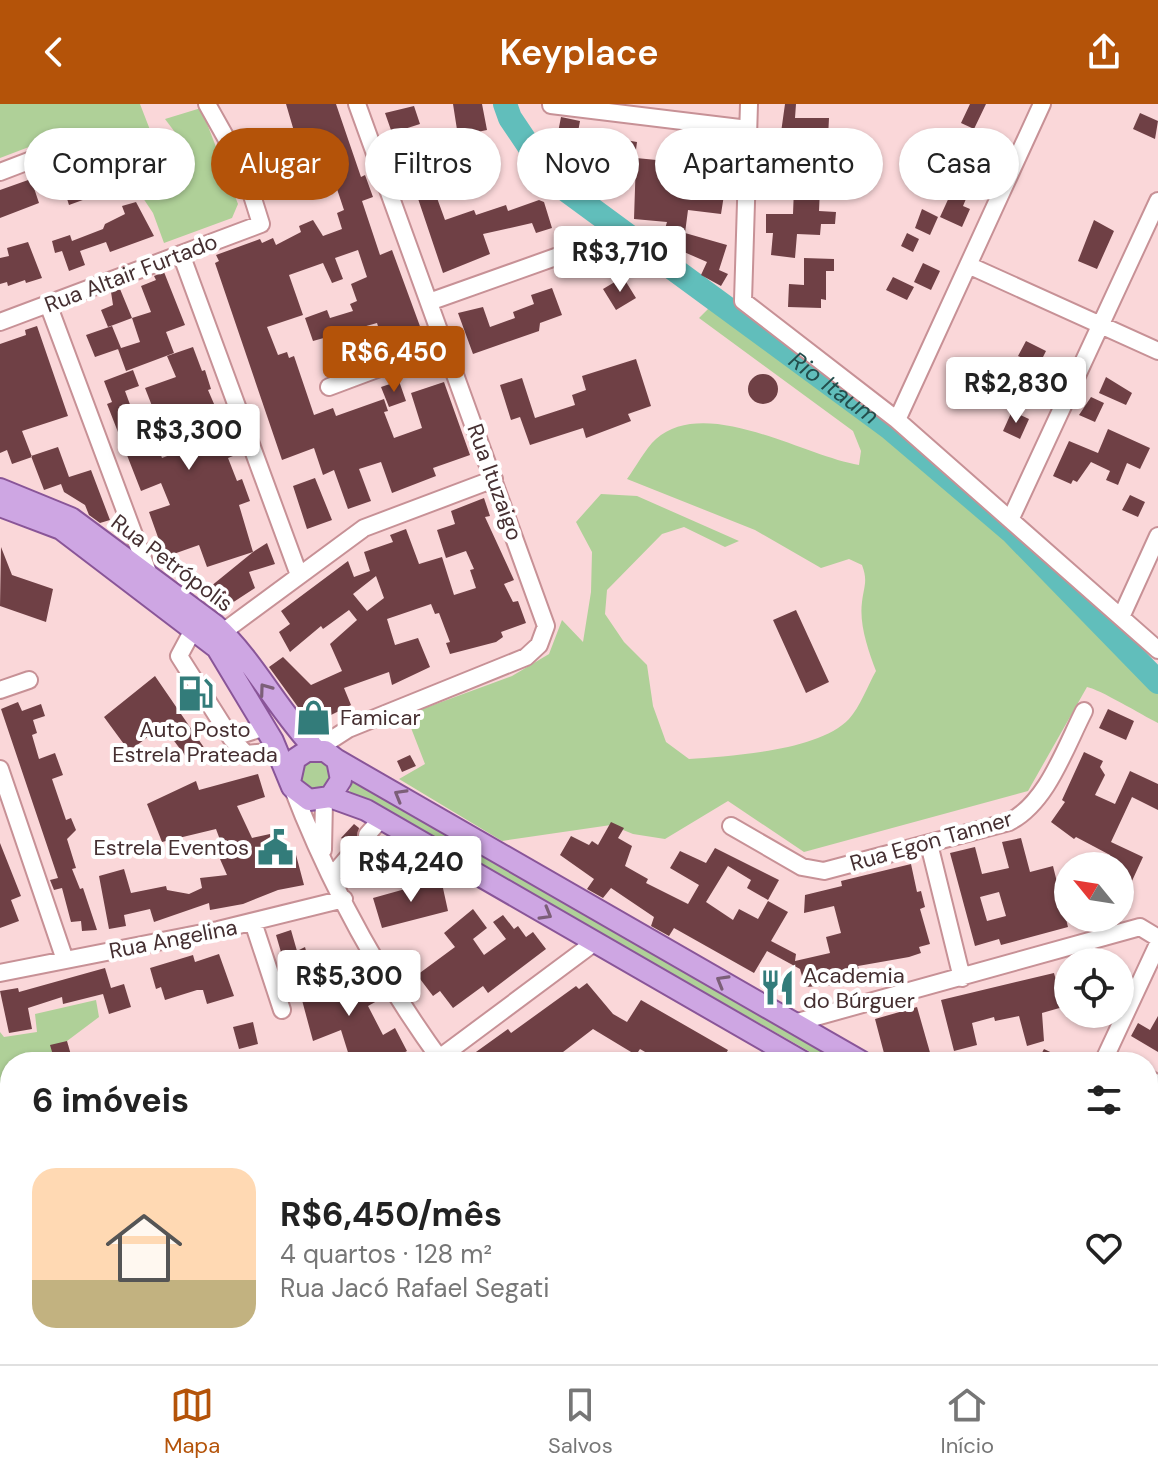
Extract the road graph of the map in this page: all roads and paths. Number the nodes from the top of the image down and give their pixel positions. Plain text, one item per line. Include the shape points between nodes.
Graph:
1 (207, 104) edge
2 (357, 104) edge
3 (749, 104) edge
4 (1042, 104) edge
5 (551, 105) edge
6 (740, 128) edge
7 (748, 128) edge
8 (24, 163) edge
9 (0, 172) edge
10 (746, 200) edge
11 (1158, 201) edge
12 (578, 249) dead end
13 (181, 254) junction
14 (968, 265) junction
15 (429, 302) junction
16 (48, 304) junction
17 (0, 322) edge
18 (1101, 325) junction
19 (444, 344) junction
20 (1158, 351) edge
21 (329, 387) dead end
22 (897, 420) junction
23 (494, 479) junction
24 (0, 489) edge
25 (0, 506) edge
26 (1011, 518) junction
27 (1158, 536) edge
28 (149, 575) junction
29 (299, 575) junction
30 (1122, 615) junction
31 (194, 628) junction
32 (223, 632) junction
33 (1158, 650) edge
34 (29, 680) dead end
35 (0, 690) edge
36 (1084, 711) dead end
37 (265, 727) junction
38 (231, 738) junction
39 (277, 751) junction
40 (325, 753) junction
41 (0, 769) edge
42 (291, 784) junction
43 (327, 798) junction
44 (731, 826) dead end
45 (929, 844) junction
46 (355, 849) dead end
47 (324, 859) junction
48 (332, 876) junction
49 (344, 899) junction
50 (253, 922) junction
51 (1158, 938) edge
52 (595, 942) junction
53 (1158, 944) edge
54 (65, 960) junction
55 (0, 973) edge
56 (962, 978) junction
57 (282, 1010) dead end
58 (794, 1023) junction
59 (432, 1052) edge
60 (450, 1052) edge
61 (786, 1052) edge
62 (845, 1052) edge
63 (1113, 1052) edge

1 - 13 street, Rua Altair Furtado via 244,170 261,224
2 - 15 street, Rua Ituzaigo
3 - 7 street
4 - 14 street
5 - 6 street
8 - 9 street
10 - 22 street via 743,301
11 - 18 street
12 - 15 street
13 - 16 street, Rua Altair Furtado
13 - 29 street
14 - 18 street
14 - 22 street
15 - 19 street, Rua Ituzaigo
16 - 17 street, Rua Altair Furtado
16 - 28 street
18 - 20 street
18 - 26 street
19 - 21 street
19 - 23 street, Rua Ituzaigo
22 - 26 street
23 - 29 street via 381,519
23 - 40 street, Rua Ituzaigo via 542,611 544,636 533,652 516,662 375,721
24 - 28 main road, Rua Petrópolis via 71,518
25 - 31 main road, Rua Petrópolis via 61,529
26 - 30 street
27 - 30 street
28 - 32 main road, Rua Petrópolis
29 - 32 street
30 - 33 street
31 - 37 main road, Rua Petrópolis via 223,656
31 - 38 street via 179,656
40 -> 32 main road, Rua Petrópolis via 287,719
34 - 35 street
36 - 45 street, Rua Egon Tanner via 1039,795 1020,816
37 - 38 street
37 - 39 main road, Rua Petrópolis
38 - 39 street via 246,754
39 - 42 main road, Rua Petrópolis
40 - 42 main road via 295,759
40 - 43 main road via 341,780
58 -> 40 main road, Rua Petrópolis
41 - 54 street
42 - 43 main road via 309,800
42 - 47 street, Rua Petrópolis
43 - 47 street, Rua Petrópolis
43 -> 52 main road
44 - 45 street, Rua Egon Tanner via 812,870
45 - 56 street
46 - 48 street
47 - 48 street, Rua Petrópolis
48 - 49 street, Rua Petrópolis
49 - 50 street, Rua Angelina
49 - 59 street, Rua Petrópolis
50 - 54 street, Rua Angelina
50 - 57 street
51 - 56 street via 1140,927
52 - 60 street
52 - 61 main road
53 - 63 street
54 - 55 street, Rua Angelina
56 - 58 street
58 - 62 main road, Rua Petrópolis

